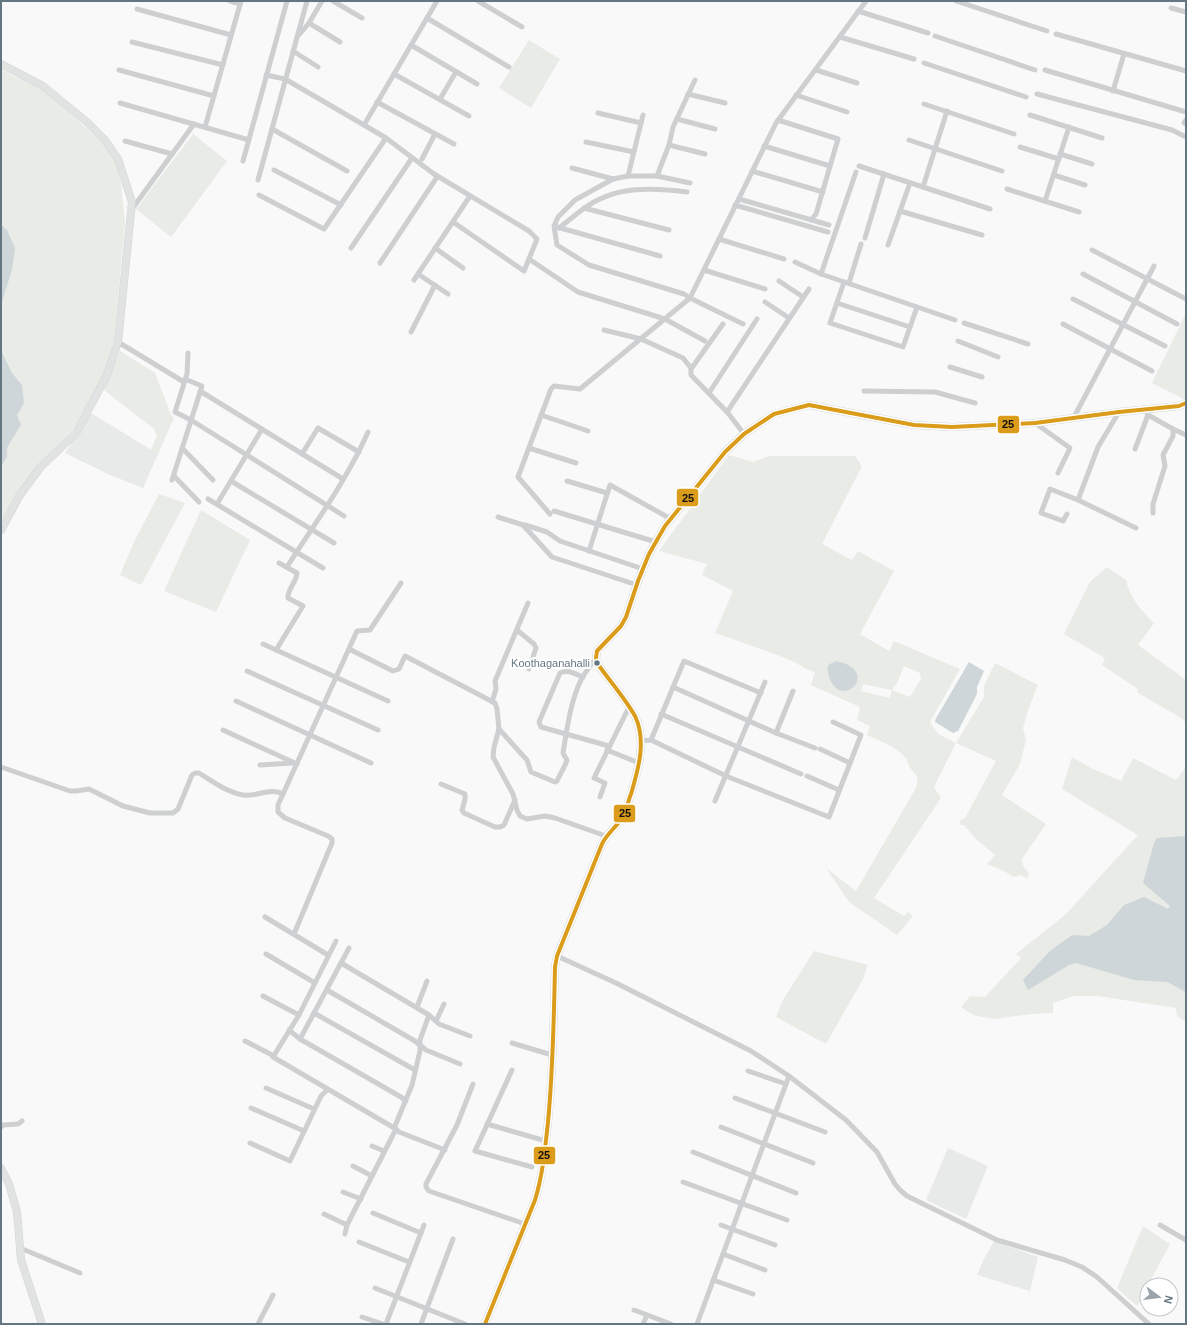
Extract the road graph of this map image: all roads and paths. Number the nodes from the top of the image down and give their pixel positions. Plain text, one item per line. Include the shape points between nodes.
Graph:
1 (230, 1) edge
2 (287, 1) edge
3 (306, 1) edge
4 (322, 1) edge
5 (333, 1) edge
6 (437, 1) edge
7 (478, 1) edge
8 (866, 1) edge
9 (956, 1) edge
10 (240, 2) edge
11 (1171, 8) dead end
12 (137, 9) dead end
13 (858, 11) junction
14 (1186, 12) edge
15 (362, 18) dead end
16 (427, 18) junction
17 (309, 22) junction
18 (522, 27) dead end
19 (1047, 31) dead end
20 (928, 33) dead end
21 (1056, 34) dead end
22 (231, 35) junction
23 (936, 36) dead end
24 (840, 37) junction
25 (296, 38) junction
26 (132, 42) dead end
27 (340, 42) dead end
28 (411, 45) junction
29 (293, 51) junction
30 (1124, 54) junction
31 (914, 59) dead end
32 (924, 62) dead end
33 (1, 64) edge
34 (223, 65) junction
35 (318, 67) dead end
36 (509, 67) dead end
37 (120, 70) dead end
38 (816, 70) junction
39 (1035, 70) dead end
40 (1045, 70) dead end
41 (1186, 71) edge
42 (456, 72) junction
43 (394, 74) junction
44 (266, 75) junction
45 (285, 79) junction
46 (695, 80) dead end
47 (857, 83) dead end
48 (477, 84) dead end
49 (1113, 91) junction
50 (688, 94) junction
51 (1037, 94) dead end
52 (796, 95) junction
53 (214, 96) junction
54 (1026, 97) dead end
55 (440, 99) junction
56 (377, 102) junction
57 (120, 103) dead end
58 (725, 103) dead end
59 (924, 104) dead end
60 (947, 111) junction
61 (847, 112) dead end
62 (1186, 112) edge
63 (598, 113) dead end
64 (643, 115) dead end
65 (1030, 115) dead end
66 (469, 116) dead end
67 (677, 119) junction
68 (778, 120) junction
69 (1186, 120) edge
70 (641, 123) junction
71 (194, 124) junction
72 (1186, 124) edge
73 (364, 125) junction
74 (205, 127) junction
75 (1069, 128) junction
76 (272, 129) junction
77 (715, 129) dead end
78 (435, 134) junction
79 (1014, 134) dead end
80 (1186, 137) edge
81 (386, 138) junction
82 (1102, 138) dead end
83 (249, 140) junction
84 (909, 140) dead end
85 (125, 141) dead end
86 (586, 142) dead end
87 (454, 144) dead end
88 (669, 145) junction
89 (764, 146) junction
90 (1020, 147) dead end
91 (935, 149) junction
92 (634, 152) junction
93 (172, 154) junction
94 (704, 154) dead end
95 (1060, 156) junction
96 (412, 158) junction
97 (422, 159) dead end
98 (243, 161) dead end
99 (1092, 164) dead end
100 (830, 166) junction
101 (859, 166) dead end
102 (572, 168) dead end
103 (274, 170) dead end
104 (346, 171) dead end
105 (752, 171) junction
106 (1002, 171) dead end
107 (856, 172) dead end
108 (884, 174) junction
109 (1054, 175) junction
110 (437, 176) junction
111 (628, 176) junction
112 (657, 176) junction
113 (613, 179) junction
114 (258, 180) dead end
115 (690, 183) dead end
116 (910, 183) junction
117 (1085, 185) dead end
118 (923, 187) junction
119 (1007, 189) dead end
120 (686, 192) dead end
121 (823, 192) junction
122 (260, 195) dead end
123 (470, 196) junction
124 (739, 199) junction
125 (1045, 201) junction
126 (341, 205) junction
127 (735, 205) junction
128 (584, 208) junction
129 (132, 209) junction
130 (990, 209) dead end
131 (900, 211) junction
132 (1078, 212) dead end
133 (810, 220) junction
134 (452, 222) junction
135 (829, 225) dead end
136 (556, 227) junction
137 (669, 230) dead end
138 (828, 232) dead end
139 (982, 235) dead end
140 (719, 238) junction
141 (865, 238) dead end
142 (861, 244) dead end
143 (888, 244) dead end
144 (351, 248) dead end
145 (435, 248) junction
146 (1092, 250) dead end
147 (660, 256) dead end
148 (529, 259) junction
149 (784, 259) dead end
150 (795, 262) dead end
151 (380, 263) dead end
152 (1154, 266) dead end
153 (463, 268) dead end
154 (704, 270) junction
155 (418, 274) junction
156 (821, 274) junction
157 (1083, 274) dead end
158 (1147, 278) junction
159 (414, 280) dead end
160 (779, 281) dead end
161 (846, 283) junction
162 (435, 285) junction
163 (765, 289) dead end
164 (808, 289) dead end
165 (448, 294) dead end
166 (803, 297) junction
167 (690, 298) junction
168 (1073, 299) dead end
169 (1186, 299) edge
170 (765, 302) dead end
171 (1135, 302) junction
172 (837, 303) junction
173 (917, 307) junction
174 (789, 318) junction
175 (665, 319) junction
176 (757, 319) dead end
177 (955, 320) dead end
178 (964, 323) dead end
179 (724, 324) dead end
180 (743, 324) dead end
181 (1063, 324) dead end
182 (1176, 324) dead end
183 (1123, 325) junction
184 (910, 327) junction
185 (604, 330) dead end
186 (411, 332) dead end
187 (641, 339) junction
188 (705, 341) dead end
189 (118, 342) junction
190 (958, 342) dead end
191 (1028, 344) dead end
192 (1165, 346) dead end
193 (1110, 348) junction
194 (188, 353) dead end
195 (998, 357) dead end
196 (950, 367) dead end
197 (691, 369) junction
198 (1152, 370) dead end
199 (982, 377) dead end
200 (185, 380) junction
201 (200, 391) junction
202 (864, 391) dead end
203 (709, 393) junction
204 (975, 403) dead end
205 (1186, 403) edge
206 (727, 412) junction
207 (1119, 412) junction
208 (1147, 412) junction
209 (541, 415) junction
210 (1074, 417) junction
211 (191, 420) junction
212 (1035, 423) junction
213 (262, 429) junction
214 (1173, 429) junction
215 (588, 431) dead end
216 (368, 432) dead end
217 (744, 434) junction
218 (1186, 435) edge
219 (182, 448) junction
220 (528, 448) junction
221 (1135, 449) dead end
222 (359, 452) junction
223 (302, 454) junction
224 (247, 455) junction
225 (576, 463) dead end
226 (1058, 473) dead end
227 (343, 479) junction
228 (213, 480) dead end
229 (231, 481) junction
230 (567, 481) dead end
231 (607, 493) junction
232 (208, 499) dead end
233 (1078, 500) junction
234 (199, 502) dead end
235 (217, 504) junction
236 (327, 505) junction
237 (1153, 513) dead end
238 (1067, 514) dead end
239 (344, 516) dead end
240 (498, 517) dead end
241 (671, 519) junction
242 (598, 524) junction
243 (523, 525) junction
244 (1136, 528) dead end
245 (311, 529) junction
246 (1, 530) edge
247 (656, 542) junction
248 (334, 543) dead end
249 (590, 551) junction
250 (297, 552) junction
251 (279, 563) dead end
252 (287, 567) junction
253 (323, 568) dead end
254 (643, 569) junction
255 (401, 583) dead end
256 (637, 585) junction
257 (528, 603) dead end
258 (517, 630) junction
259 (263, 644) dead end
260 (349, 649) junction
261 (276, 650) junction
262 (596, 658) junction
263 (529, 669) dead end
264 (247, 671) dead end
265 (336, 677) junction
266 (582, 677) junction
267 (765, 682) dead end
268 (673, 687) junction
269 (793, 691) dead end
270 (761, 693) junction
271 (236, 701) dead end
272 (388, 701) dead end
273 (492, 702) junction
274 (323, 706) junction
275 (629, 707) junction
276 (661, 714) junction
277 (750, 720) junction
278 (833, 722) dead end
279 (223, 730) dead end
280 (378, 730) dead end
281 (499, 730) junction
282 (566, 733) junction
283 (776, 733) junction
284 (310, 735) junction
285 (650, 740) junction
286 (640, 741) junction
287 (738, 747) junction
288 (608, 748) junction
289 (296, 763) junction
290 (371, 763) dead end
291 (640, 763) junction
292 (850, 763) junction
293 (260, 765) dead end
294 (1, 767) edge
295 (801, 774) dead end
296 (726, 776) junction
297 (807, 776) dead end
298 (441, 784) dead end
299 (840, 790) junction
300 (283, 794) junction
301 (600, 797) dead end
302 (515, 800) junction
303 (714, 801) dead end
304 (606, 836) junction
305 (265, 917) dead end
306 (294, 934) junction
307 (336, 941) dead end
308 (349, 948) dead end
309 (266, 954) dead end
310 (328, 955) junction
311 (557, 956) junction
312 (341, 963) junction
313 (427, 981) dead end
314 (315, 983) junction
315 (327, 990) junction
316 (263, 996) dead end
317 (444, 1004) dead end
318 (417, 1007) junction
319 (314, 1013) junction
320 (299, 1015) junction
321 (430, 1015) junction
322 (436, 1021) junction
323 (289, 1030) junction
324 (470, 1036) dead end
325 (300, 1039) junction
326 (244, 1041) dead end
327 (512, 1043) dead end
328 (420, 1045) junction
329 (274, 1056) junction
330 (552, 1056) junction
331 (460, 1064) dead end
332 (415, 1070) junction
333 (512, 1070) dead end
334 (748, 1071) dead end
335 (789, 1076) junction
336 (473, 1084) dead end
337 (786, 1084) junction
338 (266, 1088) dead end
339 (327, 1090) junction
340 (735, 1098) dead end
341 (406, 1102) junction
342 (251, 1108) dead end
343 (314, 1109) junction
344 (775, 1114) junction
345 (22, 1121) dead end
346 (488, 1124) junction
347 (1, 1127) edge
348 (721, 1127) dead end
349 (396, 1129) junction
350 (304, 1131) junction
351 (825, 1132) dead end
352 (546, 1141) junction
353 (250, 1143) dead end
354 (764, 1144) junction
355 (372, 1146) dead end
356 (445, 1150) junction
357 (384, 1151) junction
358 (693, 1152) dead end
359 (812, 1163) dead end
360 (352, 1166) dead end
361 (532, 1167) dead end
362 (1, 1168) edge
363 (752, 1175) junction
364 (372, 1176) junction
365 (683, 1182) dead end
366 (342, 1192) dead end
367 (796, 1193) dead end
368 (361, 1199) junction
369 (742, 1203) junction
370 (373, 1213) dead end
371 (324, 1214) dead end
372 (787, 1220) dead end
373 (525, 1224) junction
374 (347, 1225) junction
375 (424, 1225) dead end
376 (721, 1225) dead end
377 (1160, 1225) dead end
378 (732, 1230) junction
379 (421, 1233) junction
380 (345, 1234) dead end
381 (454, 1239) dead end
382 (1186, 1240) edge
383 (359, 1242) dead end
384 (775, 1245) dead end
385 (19, 1250) junction
386 (723, 1254) junction
387 (409, 1262) junction
388 (765, 1270) dead end
389 (80, 1273) dead end
390 (713, 1280) junction
391 (375, 1288) dead end
392 (753, 1294) dead end
393 (273, 1295) dead end
394 (396, 1296) junction
395 (427, 1309) junction
396 (634, 1310) dead end
397 (647, 1315) junction
398 (362, 1317) dead end
399 (42, 1324) edge
400 (258, 1324) edge
401 (384, 1324) edge
402 (421, 1324) edge
403 (465, 1324) edge
404 (485, 1324) edge
405 (643, 1324) edge
406 (671, 1324) edge
407 (697, 1324) edge
408 (1148, 1324) edge

1 - 10 street
2 - 44 street
3 - 25 street
4 - 17 street
5 - 15 street
6 - 16 street
7 - 18 street
8 - 13 street
9 - 19 street
10 - 22 street
11 - 14 street
12 - 22 street
13 - 20 street
13 - 24 street
16 - 28 street
16 - 36 street
17 - 25 street
17 - 27 street
21 - 30 street
22 - 34 street
23 - 39 street
24 - 31 street
24 - 38 street
25 - 29 street
26 - 34 street
28 - 42 street
28 - 43 street
29 - 35 street
29 - 45 street
30 - 41 street
30 - 49 street
32 - 54 street
33 - 129 street via 43,86 105,140 118,159
34 - 53 street
37 - 53 street
38 - 47 street
38 - 52 street
40 - 49 street
42 - 48 street
42 - 55 street
43 - 55 street
43 - 56 street
44 - 45 street
44 - 83 street
45 - 73 street
45 - 76 street
46 - 50 street
49 - 62 street
50 - 58 street
50 - 67 street
51 - 80 street via 1172,130
52 - 61 street
52 - 68 street
53 - 74 street
55 - 66 street
56 - 73 street
56 - 78 street
57 - 71 street
59 - 60 street
60 - 79 street
60 - 91 street
63 - 70 street
64 - 70 street
65 - 75 street
67 - 77 street
67 - 88 street
68 - 89 street
68 - 100 street via 838,139
69 - 72 street
70 - 92 street
71 - 74 street
71 - 93 street
73 - 81 street
74 - 83 street
75 - 82 street
75 - 95 street
76 - 104 street
76 - 114 street
78 - 87 street
78 - 97 street
81 - 96 street
81 - 126 street
83 - 98 street
84 - 91 street
85 - 93 street
86 - 92 street
88 - 94 street
88 - 112 street
89 - 100 street
89 - 105 street
90 - 95 street
91 - 106 street
91 - 118 street
92 - 111 street
93 - 129 street
95 - 99 street
95 - 109 street
96 - 110 street
96 - 144 street
100 - 121 street
101 - 108 street
102 - 113 street
103 - 126 street
105 - 121 street
105 - 124 street
107 - 156 street
108 - 116 street
108 - 141 street
109 - 117 street
109 - 125 street
110 - 123 street
110 - 151 street
111 - 112 street
111 - 113 street
112 - 115 street
113 - 136 street via 575,200 558,218
116 - 118 street
116 - 131 street
118 - 130 street
119 - 125 street
120 - 128 street via 658,188 628,190 611,194
121 - 133 street via 816,214
122 - 126 street via 324,229
123 - 134 street
123 - 148 street via 529,232 537,240
124 - 127 street
124 - 133 street
125 - 132 street
127 - 138 street
127 - 140 street
128 - 136 street
128 - 137 street
129 - 189 street
131 - 139 street
131 - 143 street
133 - 135 street
134 - 145 street
134 - 148 street via 524,271
136 - 147 street
136 - 167 street via 556,245 589,265
140 - 149 street
140 - 154 street
142 - 161 street
145 - 153 street
145 - 155 street
146 - 158 street
148 - 175 street via 578,292
150 - 156 street
152 - 158 street
154 - 163 street
154 - 167 street
155 - 159 street
155 - 162 street
156 - 161 street
157 - 171 street
158 - 169 street
158 - 171 street
160 - 166 street
161 - 172 street
161 - 173 street
162 - 165 street
162 - 186 street
164 - 166 street
166 - 174 street
167 - 175 street
167 - 180 street
168 - 183 street
170 - 174 street
171 - 182 street
171 - 183 street
172 - 184 street
172 - 184 street via 830,323 903,347
173 - 177 street
173 - 184 street
174 - 206 street
175 - 187 street
175 - 188 street
176 - 203 street
178 - 191 street
179 - 197 street
181 - 193 street
183 - 192 street
183 - 193 street
185 - 187 street
187 - 197 street via 683,358
187 - 209 street via 580,390 554,386
189 - 200 street
189 - 246 street via 107,375 76,433 40,468 20,495
190 - 195 street
193 - 198 street
193 - 210 street
194 - 200 street
196 - 199 street
197 - 203 street via 691,375
200 - 201 street via 202,386
200 - 211 street via 175,412
201 - 211 street
201 - 213 street
202 - 204 street via 935,392
203 - 206 street
205 - 208 street
206 - 217 street
207 - 208 street
207 - 210 street
207 - 233 street via 1098,447
208 - 214 street
208 - 221 street
209 - 215 street
209 - 220 street
210 - 212 street
211 - 219 street
211 - 224 street
212 - 217 street via 952,427 914,425 809,405 774,414
212 - 226 street via 1070,448
213 - 223 street
213 - 224 street
214 - 218 street
214 - 237 street via 1173,436 1163,455 1165,466 1153,504
216 - 222 street
217 - 241 street via 725,452
219 - 228 street
219 - 234 street via 173,478
220 - 225 street
220 - 242 street via 518,477 552,512
222 - 223 street via 318,428
222 - 227 street
223 - 227 street
224 - 229 street
224 - 236 street
227 - 236 street
229 - 235 street
229 - 245 street
230 - 231 street
231 - 241 street via 610,485
231 - 242 street
232 - 235 street
233 - 238 street via 1050,489 1041,513 1063,521
233 - 244 street
235 - 250 street
236 - 239 street
236 - 245 street
240 - 243 street
241 - 247 street
242 - 247 street
242 - 249 street
243 - 249 street via 547,532 560,541
243 - 256 street via 552,557
245 - 248 street
245 - 250 street
247 - 254 street
249 - 254 street
250 - 252 street
250 - 253 street
251 - 252 street
252 - 261 street via 297,573 288,598 303,606
254 - 256 street
255 - 260 street via 370,630 357,632
256 - 262 street via 621,626 597,651
257 - 258 street
258 - 263 street via 536,648
258 - 273 street via 495,681 496,689
259 - 261 street
260 - 265 street
260 - 273 street via 393,671 399,669 405,656
261 - 265 street
262 - 266 street
262 - 275 street
264 - 274 street
265 - 272 street
265 - 274 street
266 - 282 street
266 - 282 street via 568,671 560,673 539,722 541,727
267 - 270 street
268 - 270 street via 684,661
268 - 276 street
268 - 277 street
269 - 283 street
270 - 277 street
271 - 284 street
273 - 281 street via 497,706
274 - 280 street
274 - 284 street
275 - 286 street via 635,717
275 - 288 street
276 - 285 street
276 - 287 street
277 - 283 street
277 - 287 street
278 - 292 street via 861,736
279 - 289 street
281 - 282 street via 527,760 531,772 555,782 567,762 563,753
281 - 302 street via 494,757
282 - 288 street
283 - 292 street
284 - 289 street
284 - 290 street
285 - 286 street
285 - 296 street
286 - 291 street
287 - 295 street
287 - 296 street
288 - 291 street
288 - 301 street via 594,778 605,783
289 - 293 street
289 - 300 street
291 - 304 street via 624,814 618,825
292 - 299 street
294 - 300 street via 70,791 89,789 123,806 150,813 173,813 178,809 195,773 224,789 245,795 271,791
296 - 299 street via 829,817
296 - 303 street
297 - 299 street
298 - 302 street via 465,794 462,810 464,812 495,827 504,825
300 - 306 street via 278,812 285,818 332,839
302 - 304 street via 520,816 526,819 545,816 555,818
304 - 311 street
305 - 306 street
306 - 310 street
307 - 310 street
308 - 312 street
309 - 314 street
310 - 314 street
311 - 330 street
311 - 335 street via 752,1051
312 - 315 street
312 - 318 street
313 - 318 street
314 - 320 street
315 - 319 street
315 - 328 street
316 - 320 street
317 - 322 street
318 - 321 street
319 - 325 street
319 - 332 street
320 - 323 street
321 - 322 street
321 - 328 street
322 - 324 street
323 - 325 street
323 - 329 street
325 - 341 street
326 - 329 street
327 - 330 street
328 - 331 street
328 - 332 street
329 - 339 street via 273,1058
330 - 352 street
332 - 341 street
333 - 346 street
334 - 337 street
335 - 337 street
335 - 408 street via 851,1125 877,1152 895,1184 908,1196 997,1240 1082,1267 1097,1277
336 - 356 street
337 - 344 street
338 - 343 street
339 - 343 street
339 - 349 street
340 - 344 street
341 - 349 street via 396,1122
342 - 350 street
343 - 350 street
344 - 351 street
344 - 354 street
345 - 347 street
346 - 352 street
346 - 361 street via 475,1151
348 - 354 street
349 - 356 street
349 - 357 street
350 - 353 street via 290,1161
352 - 373 street via 540,1182
354 - 359 street
354 - 363 street
355 - 357 street
356 - 373 street via 426,1184 428,1189
357 - 364 street
358 - 363 street
360 - 364 street
362 - 385 street via 9,1184 17,1212
363 - 367 street
363 - 369 street
364 - 368 street
365 - 369 street
366 - 368 street
368 - 374 street
369 - 372 street
369 - 378 street
370 - 379 street
371 - 374 street
373 - 404 street
374 - 380 street
375 - 379 street
376 - 378 street
377 - 382 street
378 - 384 street
378 - 386 street
379 - 387 street
381 - 395 street
383 - 387 street
385 - 389 street via 25,1250
385 - 399 street
386 - 388 street
386 - 390 street
387 - 394 street
390 - 392 street
390 - 407 street
391 - 394 street
393 - 400 street
394 - 395 street
394 - 401 street
395 - 402 street
395 - 403 street
396 - 397 street
397 - 405 street
397 - 406 street
398 - 401 street

